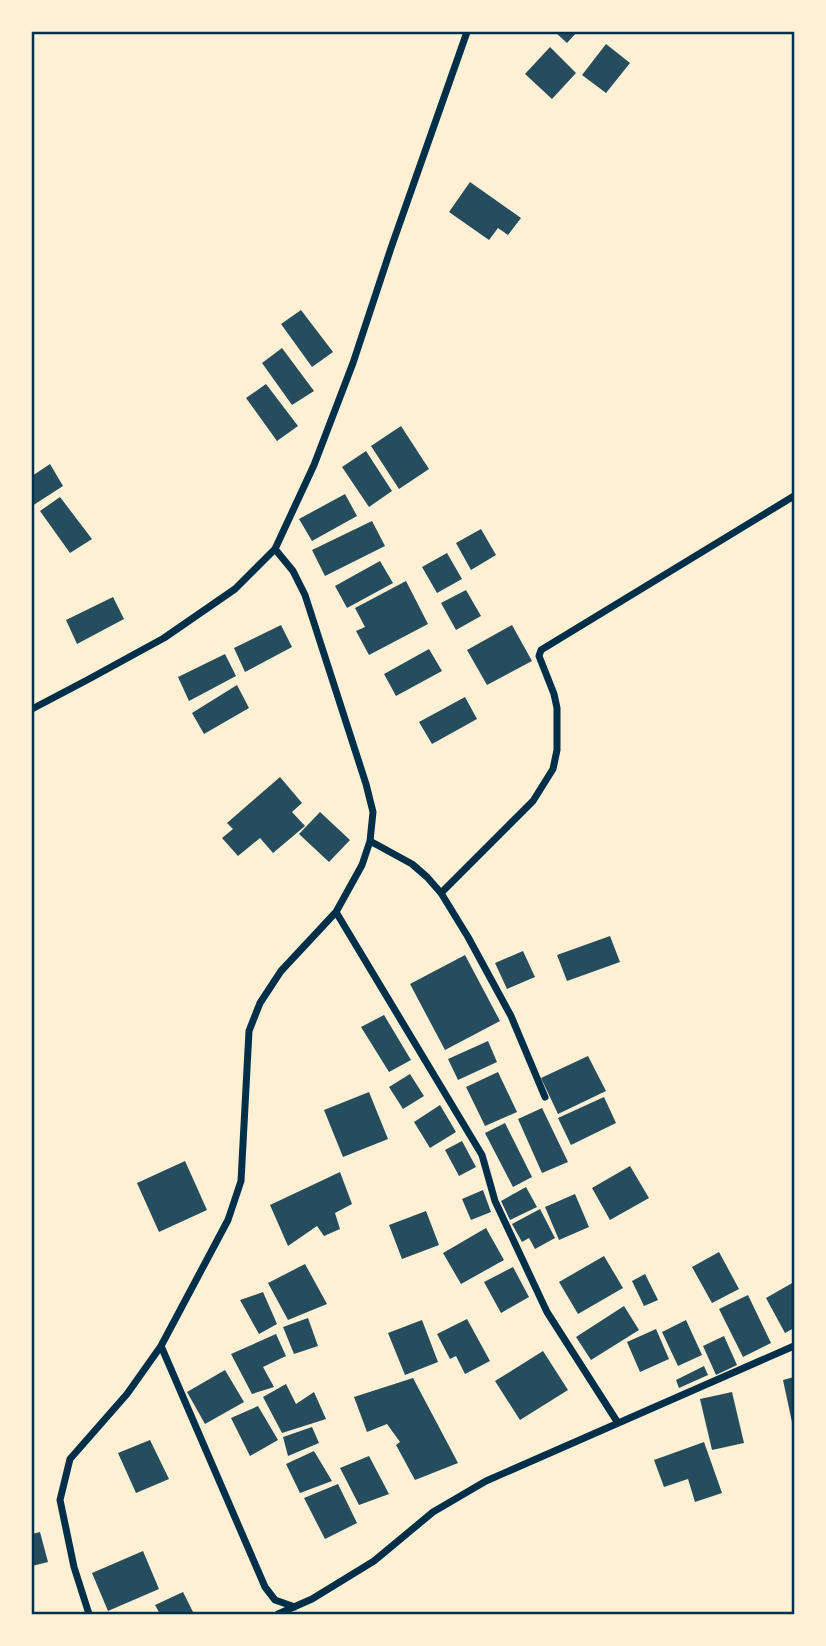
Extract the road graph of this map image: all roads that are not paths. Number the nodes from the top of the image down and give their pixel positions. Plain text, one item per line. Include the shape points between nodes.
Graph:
1 (467, 32) edge
2 (794, 496) edge
3 (275, 549) junction
4 (32, 709) edge
5 (370, 841) junction
6 (441, 892) junction
7 (336, 912) junction
8 (545, 1097) dead end
9 (161, 1346) junction
10 (794, 1346) edge
11 (618, 1423) junction
12 (296, 1607) junction
13 (89, 1615) edge
14 (278, 1615) edge

1 - 3 street via 354,363
2 - 6 street via 541,650 558,708 553,769 533,802
3 - 4 street via 235,589 164,638
3 - 5 street via 305,595 366,784 373,812
5 - 6 street via 412,863
5 - 7 street
6 - 8 street via 511,1016
7 - 9 street via 281,971 260,1003 249,1031 241,1181 228,1220
7 - 11 street via 482,1155 495,1200 547,1312
9 - 12 street via 265,1587 275,1600
9 - 13 street via 127,1394 70,1459 60,1500
10 - 11 street
11 - 12 street via 486,1481 433,1512 374,1561
12 - 14 street

